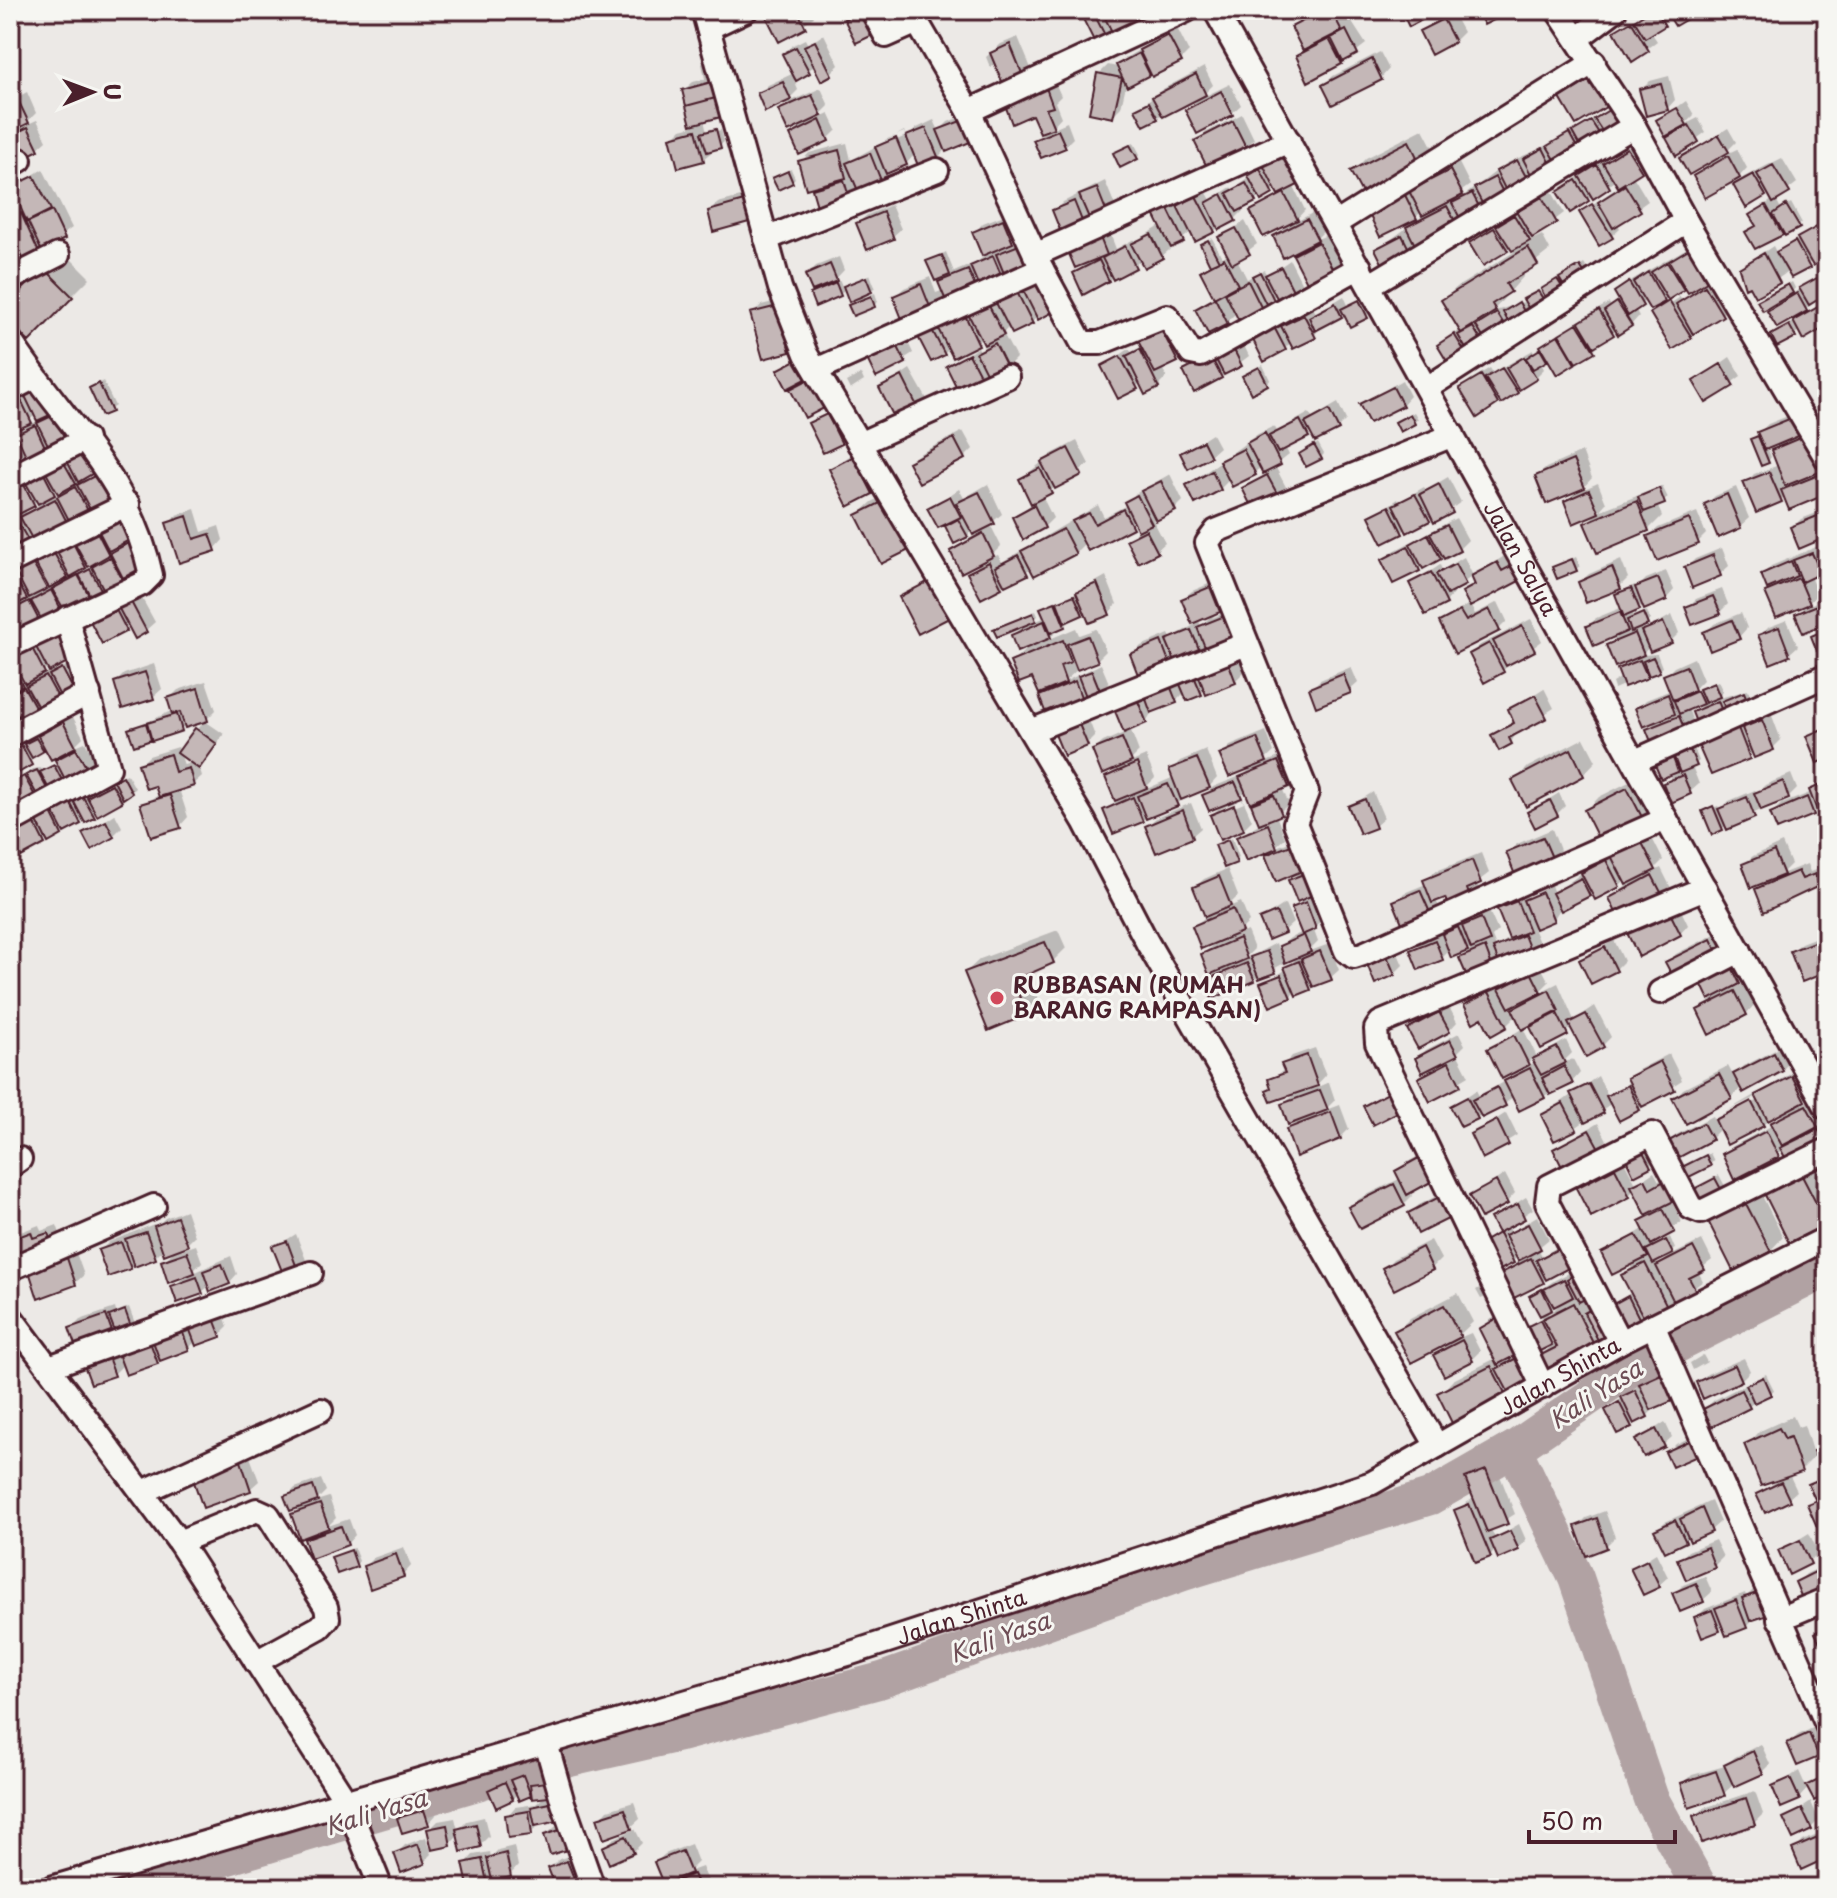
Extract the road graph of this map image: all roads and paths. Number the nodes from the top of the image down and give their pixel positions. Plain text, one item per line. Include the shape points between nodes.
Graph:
1 (746, 10) edge
2 (872, 10) edge
3 (1187, 10) edge
4 (1215, 10) edge
5 (1557, 10) edge
6 (1615, 10) edge
7 (706, 19) edge
8 (1578, 38) junction
9 (1594, 62) junction
10 (969, 111) junction
11 (1634, 126) junction
12 (1289, 141) junction
13 (937, 170) dead end
14 (1686, 221) junction
15 (1335, 224) junction
16 (766, 239) junction
17 (58, 255) dead end
18 (1038, 262) junction
19 (1365, 276) junction
20 (10, 279) edge
21 (14, 354) edge
22 (816, 370) junction
23 (35, 377) junction
24 (1007, 377) dead end
25 (1427, 388) junction
26 (10, 390) edge
27 (1453, 435) junction
28 (86, 439) junction
29 (859, 444) junction
30 (1827, 459) edge
31 (10, 478) edge
32 (128, 504) junction
33 (10, 562) edge
34 (67, 618) junction
35 (1246, 644) junction
36 (10, 646) edge
37 (1827, 675) edge
38 (89, 693) junction
39 (1031, 731) junction
40 (10, 735) edge
41 (1635, 761) junction
42 (1666, 819) junction
43 (10, 822) edge
44 (1705, 888) junction
45 (1740, 951) junction
46 (1660, 992) dead end
47 (1827, 1108) edge
48 (1827, 1150) edge
49 (154, 1206) dead end
50 (1827, 1238) edge
51 (10, 1269) edge
52 (311, 1273) dead end
53 (10, 1316) edge
54 (1654, 1327) junction
55 (1620, 1342) junction
56 (49, 1367) junction
57 (1543, 1387) junction
58 (321, 1410) dead end
59 (1437, 1446) junction
60 (143, 1492) junction
61 (179, 1542) junction
62 (1827, 1599) edge
63 (1779, 1619) junction
64 (256, 1662) junction
65 (1827, 1725) edge
66 (549, 1753) junction
67 (350, 1812) junction
68 (51, 1888) edge
69 (381, 1888) edge
70 (593, 1888) edge

1 - 7 street
2 - 10 street via 886,36 918,25
3 - 10 street
4 - 12 street, Jalan Salya
5 - 8 street
6 - 8 street
7 - 16 street
8 - 9 street
9 - 11 street
9 - 15 street
10 - 18 street
11 - 14 street
11 - 19 street
12 - 15 street, Jalan Salya
12 - 18 street
13 - 16 street
14 - 25 street
14 - 30 street
15 - 19 street, Jalan Salya
16 - 22 street via 793,326
17 - 20 street
18 - 19 street via 1082,343 1100,343 1167,316 1196,356
18 - 22 street
19 - 25 street, Jalan Salya
21 - 23 street
22 - 29 street
23 - 26 street
23 - 28 street
24 - 29 street
25 - 27 street, Jalan Salya
27 - 35 street via 1209,537 1209,554
27 - 41 street, Jalan Salya
28 - 31 street
28 - 32 street
29 - 39 street
32 - 33 street
32 - 34 street via 151,575
34 - 36 street
34 - 38 street
35 - 39 street
35 - 42 street via 1307,792 1295,823 1348,955 1363,954
37 - 41 street
38 - 40 street
38 - 43 street via 109,768
39 - 59 street
41 - 42 street, Jalan Salya
42 - 44 street, Jalan Salya
44 - 45 street, Jalan Salya
44 - 57 street via 1376,1029 1377,1043
45 - 46 street
45 - 47 street, Jalan Salya
48 - 55 street via 1701,1212 1691,1208 1652,1134 1549,1186 1547,1202
49 - 51 street
50 - 54 street, Jalan Shinta
52 - 56 street
53 - 56 street
54 - 55 street, Jalan Shinta
54 - 63 street
55 - 57 street, Jalan Shinta
56 - 60 street
57 - 59 street, Jalan Shinta
58 - 60 street
59 - 66 street, Jalan Shinta via 1372,1483
60 - 61 street
61 - 64 street
61 - 64 street via 257,1510 268,1515 328,1618
62 - 63 street
63 - 65 street
64 - 67 street
66 - 67 street, Jalan Shinta
66 - 70 street
67 - 68 street, Jalan Shinta
67 - 69 street

